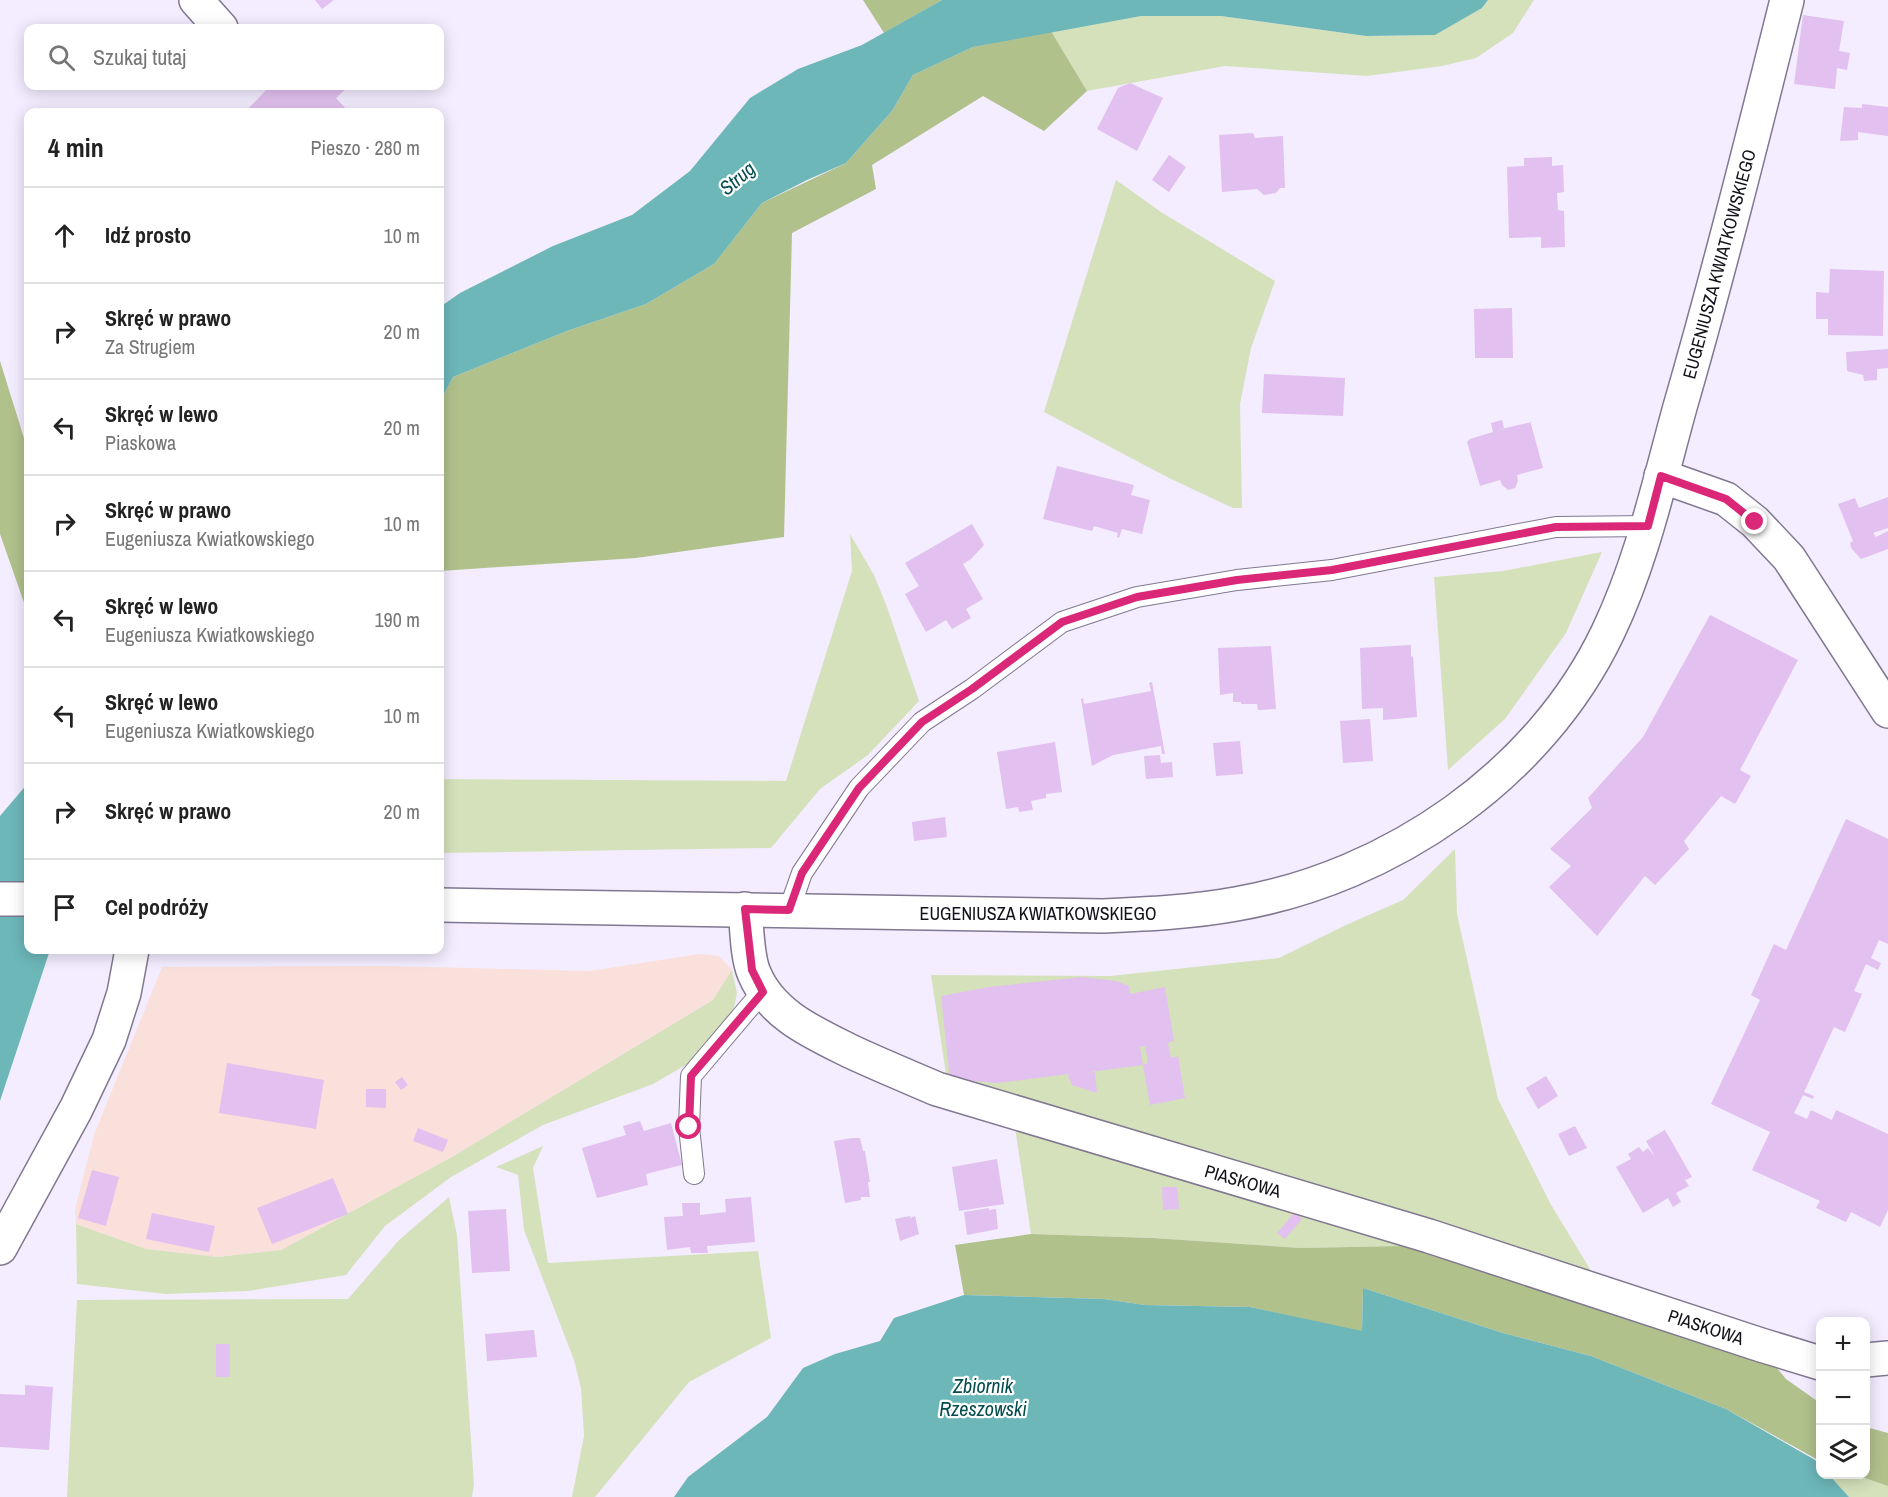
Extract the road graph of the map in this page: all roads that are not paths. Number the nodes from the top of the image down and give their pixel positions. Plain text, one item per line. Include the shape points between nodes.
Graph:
1 (196, 0) edge
2 (1787, 0) edge
3 (217, 24) edge
4 (1661, 476) junction
5 (1648, 526) junction
6 (1888, 711) edge
7 (0, 899) edge
8 (24, 899) edge
9 (444, 905) edge
10 (745, 909) junction
11 (789, 910) junction
12 (131, 954) edge
13 (763, 992) junction
14 (694, 1174) dead end
15 (0, 1248) edge
16 (1888, 1358) edge
17 (1870, 1360) edge
18 (1816, 1362) edge

1 - 3 street
2 - 4 street, EUGENIUSZA KWIATKOWSKIEGO via 1717,280
4 - 5 street, EUGENIUSZA KWIATKOWSKIEGO
4 - 6 street via 1726,499 1755,522 1789,558
5 - 11 lane via 1556,527 1332,570 1237,580 1137,597 1062,622 922,722 859,788 802,873
5 - 11 street, EUGENIUSZA KWIATKOWSKIEGO via 1608,633 1580,683 1540,735 1467,802 1420,834 1358,868 1296,890 1190,912 1103,916
7 - 8 street
9 - 10 street, EUGENIUSZA KWIATKOWSKIEGO
10 - 11 street, EUGENIUSZA KWIATKOWSKIEGO
10 - 13 street, PIASKOWA via 752,970
12 - 15 street via 109,1040
13 - 14 lane via 691,1076 689,1127
13 - 18 street, PIASKOWA via 785,1015 814,1033 937,1089 1430,1236
16 - 17 street

